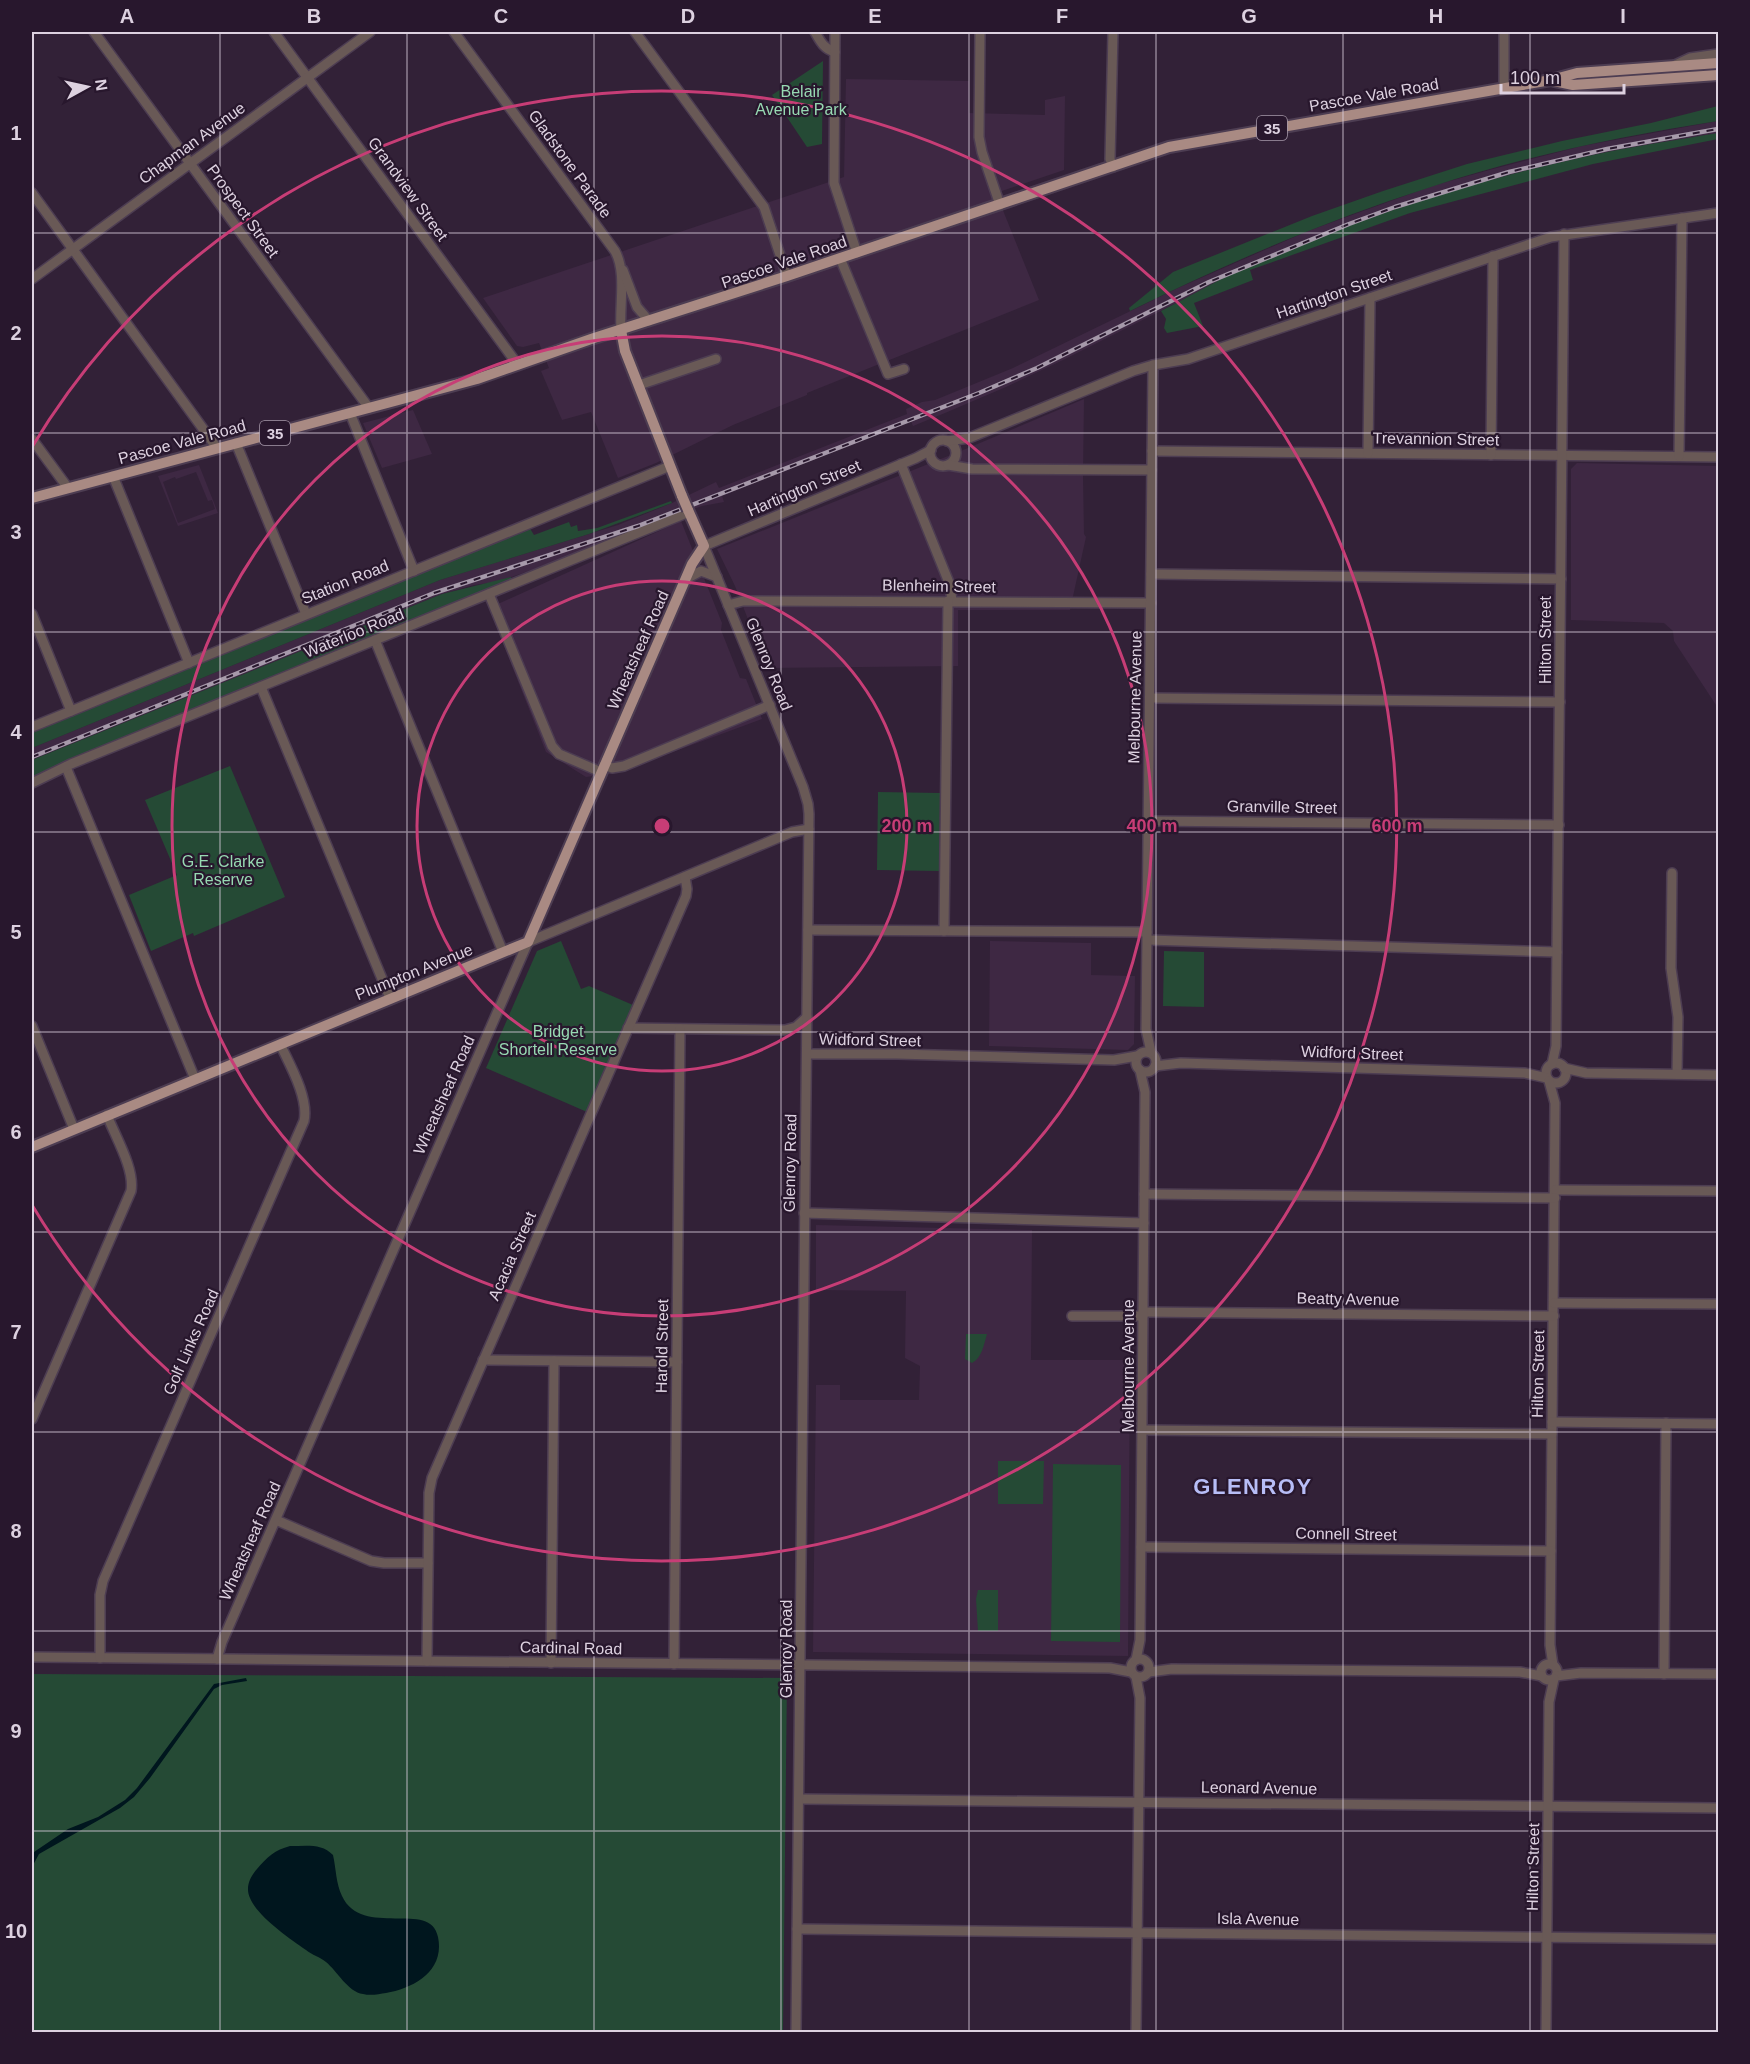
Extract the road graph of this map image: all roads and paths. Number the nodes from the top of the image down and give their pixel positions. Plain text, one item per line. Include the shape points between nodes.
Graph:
1 (94, 32) edge
2 (274, 32) edge
3 (370, 32) edge
4 (454, 32) edge
5 (635, 32) edge
6 (817, 32) edge
7 (835, 32) edge
8 (980, 32) edge
9 (1113, 32) edge
10 (1504, 32) edge
11 (834, 52) junction
12 (1719, 54) edge
13 (1719, 63) edge
14 (1673, 66) junction
15 (1719, 75) edge
16 (308, 77) junction
17 (1551, 80) junction
18 (1504, 88) junction
19 (190, 163) junction
20 (1113, 167) junction
21 (32, 193) edge
22 (1000, 205) junction
23 (1719, 213) edge
24 (1682, 218) junction
25 (1564, 234) junction
26 (72, 249) junction
27 (857, 253) junction
28 (1493, 256) junction
29 (840, 258) junction
30 (619, 262) junction
31 (788, 276) junction
32 (32, 279) edge
33 (1370, 298) junction
34 (649, 321) junction
35 (621, 330) junction
36 (716, 358) dead end
37 (518, 365) junction
38 (1153, 365) junction
39 (904, 369) dead end
40 (639, 385) junction
41 (369, 408) junction
42 (350, 413) junction
43 (969, 438) junction
44 (32, 439) edge
45 (947, 441) junction
46 (236, 443) junction
47 (218, 448) junction
48 (931, 450) junction
49 (1152, 451) junction
50 (1368, 453) junction
51 (956, 454) junction
52 (1491, 454) junction
53 (1563, 455) junction
54 (1679, 456) junction
55 (1719, 457) edge
56 (916, 458) junction
57 (933, 461) junction
58 (901, 464) junction
59 (948, 465) junction
60 (670, 466) junction
61 (974, 469) junction
62 (1152, 470) junction
63 (113, 476) junction
64 (68, 488) junction
65 (32, 498) edge
66 (688, 511) junction
67 (704, 546) junction
68 (414, 571) junction
69 (1152, 574) junction
70 (717, 577) junction
71 (686, 579) junction
72 (1561, 579) junction
73 (489, 594) junction
74 (950, 601) junction
75 (1151, 603) junction
76 (728, 605) junction
77 (32, 614) edge
78 (306, 614) junction
79 (375, 640) junction
80 (189, 663) junction
81 (261, 687) junction
82 (1150, 698) junction
83 (1560, 702) junction
84 (770, 705) junction
85 (71, 711) junction
86 (32, 727) edge
87 (66, 767) junction
88 (603, 769) junction
89 (32, 783) edge
90 (1148, 820) junction
91 (1558, 825) junction
92 (809, 829) junction
93 (1672, 873) dead end
94 (685, 877) junction
95 (808, 930) junction
96 (944, 931) junction
97 (1148, 936) junction
98 (528, 942) junction
99 (503, 952) junction
100 (1557, 952) junction
101 (390, 998) junction
102 (807, 1016) junction
103 (32, 1026) edge
104 (628, 1028) junction
105 (680, 1029) junction
106 (280, 1044) junction
107 (807, 1054) junction
108 (1146, 1061) junction
109 (1558, 1071) junction
110 (1526, 1073) junction
111 (1677, 1074) junction
112 (1719, 1075) edge
113 (195, 1079) junction
114 (1548, 1079) junction
115 (1555, 1103) junction
116 (107, 1115) junction
117 (74, 1129) junction
118 (32, 1147) edge
119 (1719, 1191) edge
120 (1144, 1194) junction
121 (1555, 1194) junction
122 (804, 1213) junction
123 (1144, 1223) junction
124 (1554, 1303) junction
125 (1719, 1304) edge
126 (1143, 1314) junction
127 (1072, 1316) dead end
128 (1554, 1316) junction
129 (483, 1360) junction
130 (554, 1361) junction
131 (677, 1362) junction
132 (32, 1419) edge
133 (1552, 1422) junction
134 (1666, 1423) junction
135 (1719, 1424) edge
136 (1142, 1430) junction
137 (1552, 1434) junction
138 (276, 1520) junction
139 (1141, 1547) junction
140 (1551, 1551) junction
141 (429, 1563) junction
142 (32, 1657) edge
143 (100, 1658) junction
144 (217, 1659) junction
145 (427, 1661) junction
146 (551, 1663) junction
147 (674, 1664) junction
148 (801, 1665) junction
149 (1140, 1668) junction
150 (1549, 1672) junction
151 (1664, 1674) junction
152 (1719, 1674) edge
153 (799, 1799) junction
154 (1139, 1802) junction
155 (1548, 1806) junction
156 (1719, 1808) edge
157 (797, 1929) junction
158 (1137, 1933) junction
159 (1547, 1937) junction
160 (1719, 1939) edge
161 (796, 2032) edge
162 (1136, 2032) edge
163 (1546, 2032) edge

1 - 19 street, Prospect Street
2 - 16 street, Grandview Street
3 - 16 street, Chapman Avenue
4 - 30 street, Gladstone Parade via 615,250
5 - 31 street via 764,207
6 - 7 street
6 - 11 street via 825,47
7 - 11 street
8 - 22 street via 979,137
9 - 20 street
10 - 18 street
11 - 27 street via 834,183
12 - 14 street via 1690,58
13 - 14 main road, Pascoe Vale Road / 35
14 - 17 main road, Pascoe Vale Road / 35 via 1576,74
15 - 17 main road, Pascoe Vale Road / 35 via 1573,85
16 - 19 street, Chapman Avenue
16 - 37 street, Grandview Street
17 - 18 main road, Pascoe Vale Road / 35
18 - 20 main road, Pascoe Vale Road / 35 via 1169,147
19 - 26 street, Chapman Avenue
19 - 41 street, Prospect Street
20 - 22 main road, Pascoe Vale Road / 35
21 - 26 street
22 - 27 main road, Pascoe Vale Road / 35
23 - 24 street, Hartington Street
24 - 25 street, Hartington Street
24 - 54 street
25 - 28 street, Hartington Street
25 - 53 street, Hilton Street
26 - 32 street, Chapman Avenue
26 - 47 street
27 - 29 main road, Pascoe Vale Road / 35
28 - 33 street, Hartington Street
28 - 52 street
29 - 31 main road, Pascoe Vale Road / 35
29 - 39 street via 888,374
30 - 34 street via 637,307
30 - 35 street, Gladstone Parade
31 - 34 main road, Pascoe Vale Road / 35
33 - 38 street, Hartington Street via 1188,360
33 - 50 street
34 - 35 main road, Pascoe Vale Road / 35
35 - 37 main road, Pascoe Vale Road / 35
35 - 40 main road, Glenroy Road
36 - 40 street
37 - 41 main road, Pascoe Vale Road / 35
38 - 43 street, Hartington Street
38 - 49 street, Melbourne Avenue
40 - 60 main road, Glenroy Road
41 - 42 main road, Pascoe Vale Road / 35
42 - 46 main road, Pascoe Vale Road / 35
42 - 68 street
43 - 45 street, Hartington Street
43 - 51 street, Hartington Street
44 - 64 street
45 - 48 street via 936,443
45 - 51 street
46 - 47 main road, Pascoe Vale Road / 35
46 - 78 street
47 - 63 main road, Pascoe Vale Road / 35
48 - 56 street, Hartington Street
48 - 57 street
49 - 50 street, Trevannion Street
49 - 62 street, Melbourne Avenue
50 - 52 street, Trevannion Street
51 - 59 street
51 - 61 street
52 - 53 street, Trevannion Street
53 - 54 street, Trevannion Street
53 - 72 street, Hilton Street
54 - 55 street, Trevannion Street
56 - 57 street
56 - 58 street, Hartington Street
57 - 59 street via 940,466
58 - 67 street, Hartington Street
58 - 74 street via 950,585
59 - 61 street
60 - 66 main road, Glenroy Road, bridge
60 - 68 street, Station Road
61 - 62 street
62 - 69 street, Melbourne Avenue
63 - 64 main road, Pascoe Vale Road / 35
63 - 80 street
64 - 65 main road, Pascoe Vale Road / 35
66 - 67 main road, Glenroy Road
66 - 73 street, Waterloo Road
67 - 70 street, Glenroy Road
67 - 71 main road, Wheatsheaf Road
68 - 78 street, Station Road
69 - 72 street
69 - 75 street, Melbourne Avenue
70 - 71 street via 700,571
70 - 76 street, Glenroy Road
71 - 88 main road, Wheatsheaf Road
72 - 83 street, Hilton Street
73 - 79 street, Waterloo Road
73 - 88 street via 552,746 559,754
74 - 75 street, Blenheim Street
74 - 76 street, Blenheim Street via 743,601
74 - 96 street
75 - 82 street, Melbourne Avenue
76 - 84 street, Glenroy Road
77 - 85 street
78 - 80 street, Station Road
79 - 81 street, Waterloo Road
79 - 99 street
80 - 85 street, Station Road
81 - 87 street, Waterloo Road
81 - 101 street
82 - 83 street
82 - 90 street, Melbourne Avenue
83 - 91 street, Hilton Street
84 - 88 street via 624,766
84 - 92 street, Glenroy Road via 806,795
85 - 86 street, Station Road
87 - 89 street, Waterloo Road
87 - 113 street
88 - 98 main road, Wheatsheaf Road
90 - 91 street, Granville Street
90 - 97 street, Melbourne Avenue
91 - 100 street, Hilton Street
92 - 94 street, Plumpton Avenue via 792,832
92 - 95 street, Glenroy Road
93 - 111 street via 1671,968 1678,1017
94 - 98 street, Plumpton Avenue
94 - 104 street, Acacia Street via 687,892
95 - 96 street
95 - 102 street, Glenroy Road
96 - 97 street
97 - 100 street
97 - 108 street, Melbourne Avenue
98 - 99 main road, Plumpton Avenue
98 - 138 street, Wheatsheaf Road
99 - 101 main road, Plumpton Avenue
100 - 109 street, Hilton Street
101 - 106 main road, Plumpton Avenue
102 - 105 street via 796,1027 785,1030
102 - 107 street, Glenroy Road
103 - 117 street
104 - 105 street
104 - 129 street, Acacia Street
105 - 131 street, Harold Street
106 - 113 main road, Plumpton Avenue
106 - 143 street, Golf Links Road via 304,1100 304,1121 103,1581
107 - 108 street, Widford Street
107 - 122 street, Glenroy Road
108 - 110 street, Widford Street
108 - 120 street, Melbourne Avenue
109 - 110 street, Widford Street
109 - 111 street, Widford Street
109 - 114 street via 1546,1072
109 - 114 street, Widford Street via 1555,1083
109 - 115 street, Hilton Street
110 - 114 street, Widford Street
111 - 112 street, Widford Street
113 - 116 main road, Plumpton Avenue
114 - 115 street, Hilton Street
115 - 121 street, Hilton Street
116 - 117 main road, Plumpton Avenue
116 - 132 street via 129,1170 131,1191
117 - 118 main road, Plumpton Avenue
119 - 121 street
120 - 121 street
120 - 123 street, Melbourne Avenue
121 - 124 street, Hilton Street
122 - 123 street
122 - 148 street, Glenroy Road
123 - 126 street, Melbourne Avenue
124 - 125 street
124 - 128 street, Hilton Street
126 - 127 street, Beatty Avenue
126 - 128 street, Beatty Avenue
126 - 136 street, Melbourne Avenue
128 - 133 street, Hilton Street
129 - 130 street
129 - 141 street, Acacia Street via 430,1485
130 - 131 street
130 - 146 street
131 - 147 street, Harold Street
133 - 134 street
133 - 137 street, Hilton Street
134 - 135 street
134 - 151 street
136 - 137 street
136 - 139 street, Melbourne Avenue
137 - 140 street, Hilton Street
138 - 141 street via 371,1561
138 - 144 street, Wheatsheaf Road
139 - 140 street, Connell Street
139 - 149 street, Melbourne Avenue
140 - 150 street, Hilton Street
141 - 145 street, Acacia Street
142 - 143 street, Cardinal Road
143 - 144 street, Cardinal Road
144 - 145 street, Cardinal Road
145 - 146 street, Cardinal Road
146 - 147 street, Cardinal Road
147 - 148 street, Cardinal Road
148 - 149 street, Cardinal Road
148 - 153 street, Glenroy Road
149 - 150 street, Cardinal Road
149 - 154 street, Melbourne Avenue
150 - 151 street, Cardinal Road
150 - 155 street, Hilton Street
151 - 152 street, Cardinal Road
153 - 154 street, Leonard Avenue
153 - 157 street, Glenroy Road
154 - 155 street, Leonard Avenue
154 - 158 street, Melbourne Avenue
155 - 156 street, Leonard Avenue
155 - 159 street, Hilton Street
157 - 158 street, Isla Avenue
157 - 161 street, Glenroy Road
158 - 159 street, Isla Avenue
158 - 162 street, Melbourne Avenue
159 - 160 street, Isla Avenue
159 - 163 street, Hilton Street

